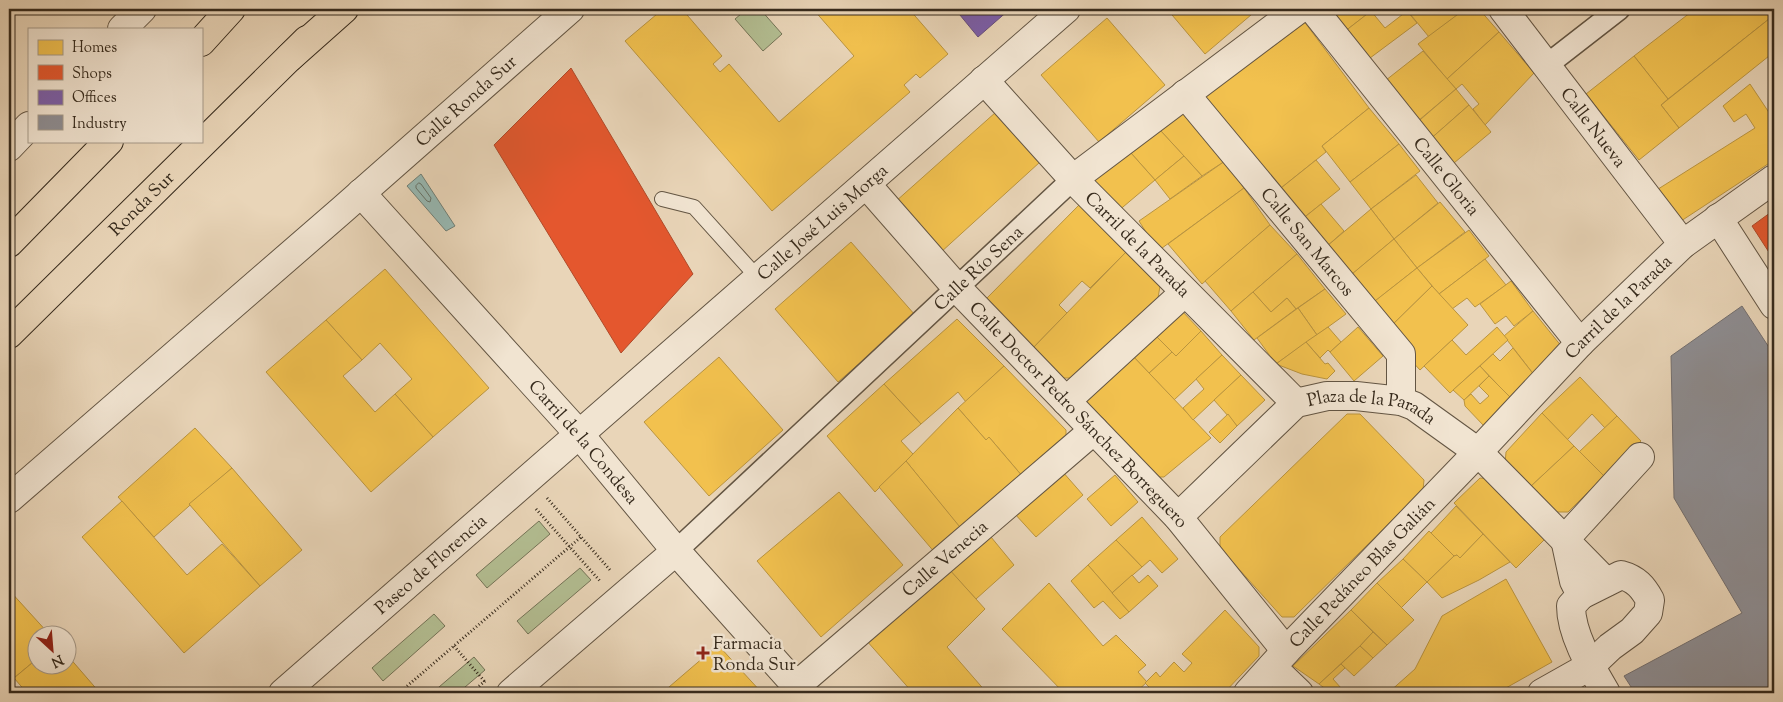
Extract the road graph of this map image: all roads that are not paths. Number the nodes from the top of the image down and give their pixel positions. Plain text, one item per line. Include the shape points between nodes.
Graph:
1 (142, 9) edge
2 (231, 9) edge
3 (242, 9) edge
4 (338, 9) edge
5 (344, 9) edge
6 (570, 9) edge
7 (1066, 9) edge
8 (1299, 9) edge
9 (1313, 9) edge
10 (1503, 9) edge
11 (1619, 9) edge
12 (123, 28) edge
13 (202, 41) edge
14 (202, 48) edge
15 (290, 56) junction
16 (1547, 65) junction
17 (984, 80) junction
18 (1185, 94) junction
19 (28, 127) edge
20 (108, 142) edge
21 (9, 147) edge
22 (1073, 179) junction
23 (1774, 179) edge
24 (866, 184) junction
25 (361, 193) junction
26 (662, 199) dead end
27 (1718, 218) junction
28 (9, 243) edge
29 (1683, 244) junction
30 (758, 278) junction
31 (957, 288) junction
32 (1185, 292) junction
33 (1774, 305) edge
34 (9, 334) edge
35 (1580, 343) junction
36 (1066, 401) junction
37 (1401, 401) junction
38 (1296, 403) junction
39 (1094, 430) junction
40 (579, 434) junction
41 (1478, 452) junction
42 (1640, 457) dead end
43 (9, 499) edge
44 (1178, 517) junction
45 (1565, 539) junction
46 (676, 552) junction
47 (1606, 582) junction
48 (1581, 595) junction
49 (1279, 659) junction
50 (1590, 666) junction
51 (500, 690) edge
52 (799, 690) edge
53 (283, 693) edge
54 (1248, 693) edge
55 (1299, 693) edge
56 (1542, 693) edge
57 (1606, 693) edge

1 - 12 street
2 - 13 main road
3 - 14 main road
4 - 15 main road, Ronda Sur
5 - 15 main road
6 - 25 street, Calle Ronda Sur
7 - 17 street, Calle José Luis Morga
8 - 18 street, Calle Río Sena
9 - 35 street, Calle Gloria
10 - 16 street, Calle Nueva
11 - 16 street
15 - 34 main road, Ronda Sur
16 - 29 street, Calle Nueva
17 - 22 street, Carril de la Parada
17 - 24 street, Calle José Luis Morga
18 - 22 street, Calle Río Sena
18 - 37 street, Calle San Marcos via 1401,354
19 - 21 street
20 - 28 main road
22 - 31 street, Calle Río Sena
22 - 32 street, Carril de la Parada
23 - 27 street, Carril de la Parada
24 - 30 street, Calle José Luis Morga
24 - 31 street, Calle Doctor Pedro Sánchez Borreguero
25 - 40 street, Carril de la Condesa
25 - 43 street, Calle Ronda Sur
26 - 30 lane via 694,207
27 - 29 street, Carril de la Parada
27 - 33 street
29 - 35 street, Carril de la Parada
30 - 40 street, Calle José Luis Morga
31 - 36 street, Calle Doctor Pedro Sánchez Borreguero
31 - 46 street, Calle Río Sena
32 - 36 street
32 - 38 street, Carril de la Parada
35 - 41 street, Carril de la Parada
36 - 39 street, Calle Doctor Pedro Sánchez Borreguero
37 - 38 street, Plaza de la Parada via 1327,396
37 - 41 street, Plaza de la Parada via 1414,406
38 - 44 street, Plaza de la Parada
39 - 44 street, Calle Doctor Pedro Sánchez Borreguero
39 - 52 street, Calle Venecia
40 - 46 street, Carril de la Condesa
40 - 53 street, Paseo de Florencia
41 - 45 street, Plaza de la Parada
41 - 49 street, Calle Pedáneo Blas Galián
42 - 45 street
44 - 49 street, Calle Doctor Pedro Sánchez Borreguero
45 - 47 street, Plaza de la Parada
45 - 48 street via 1574,581
46 - 51 street
46 - 52 street, Carril de la Condesa
47 - 48 street
47 - 50 street via 1621,574 1630,577 1650,600 1648,613
48 - 50 street via 1571,606 1571,620
49 - 54 street, Calle Pedáneo Blas Galián
49 - 55 street, Calle Doctor Pedro Sánchez Borreguero
50 - 56 street
50 - 57 street

